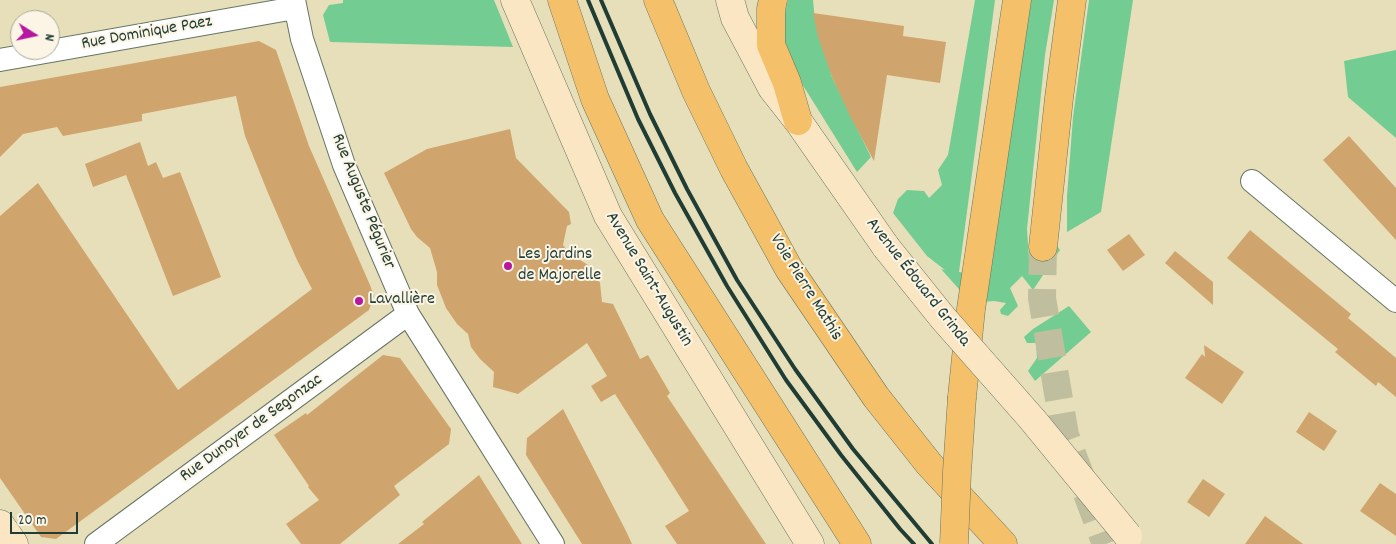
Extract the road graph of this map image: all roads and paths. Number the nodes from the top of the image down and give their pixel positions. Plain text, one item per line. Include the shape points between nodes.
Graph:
1 (515, 0) edge
2 (545, 0) edge
3 (562, 0) edge
4 (658, 0) edge
5 (730, 0) edge
6 (773, 0) edge
7 (1017, 0) edge
8 (1072, 0) edge
9 (294, 4) edge
10 (0, 60) edge
11 (595, 99) junction
12 (798, 121) junction
13 (1252, 181) dead end
14 (1043, 247) tunnel mouth
15 (1396, 301) edge
16 (408, 314) junction
17 (0, 524) edge
18 (1132, 540) edge
19 (14, 544) edge
20 (96, 544) edge
21 (553, 544) edge
22 (810, 544) edge
23 (856, 544) edge
24 (954, 544) edge
25 (1002, 544) edge

1 - 22 main road, Avenue Saint-Augustin via 608,216
2 - 11 highway via 558,36
3 - 11 highway
4 - 25 highway, Voie Pierre Mathis via 717,135 789,269 876,398 929,464
5 - 12 main road, Avenue Édouard Grinda via 735,18 772,88
6 - 12 highway via 771,45
7 - 24 highway, bridge via 971,309 962,397
8 - 14 highway
9 - 10 street, Rue Dominique Paez
9 - 16 street, Rue Auguste Pégurier via 302,39 344,165
11 - 23 highway via 650,220
12 - 18 main road, Avenue Édouard Grinda, bridge via 886,247
13 - 15 street
16 - 20 street, Rue Dunoyer de Segonzac
16 - 21 street, Rue Auguste Pégurier
17 - 19 main road

